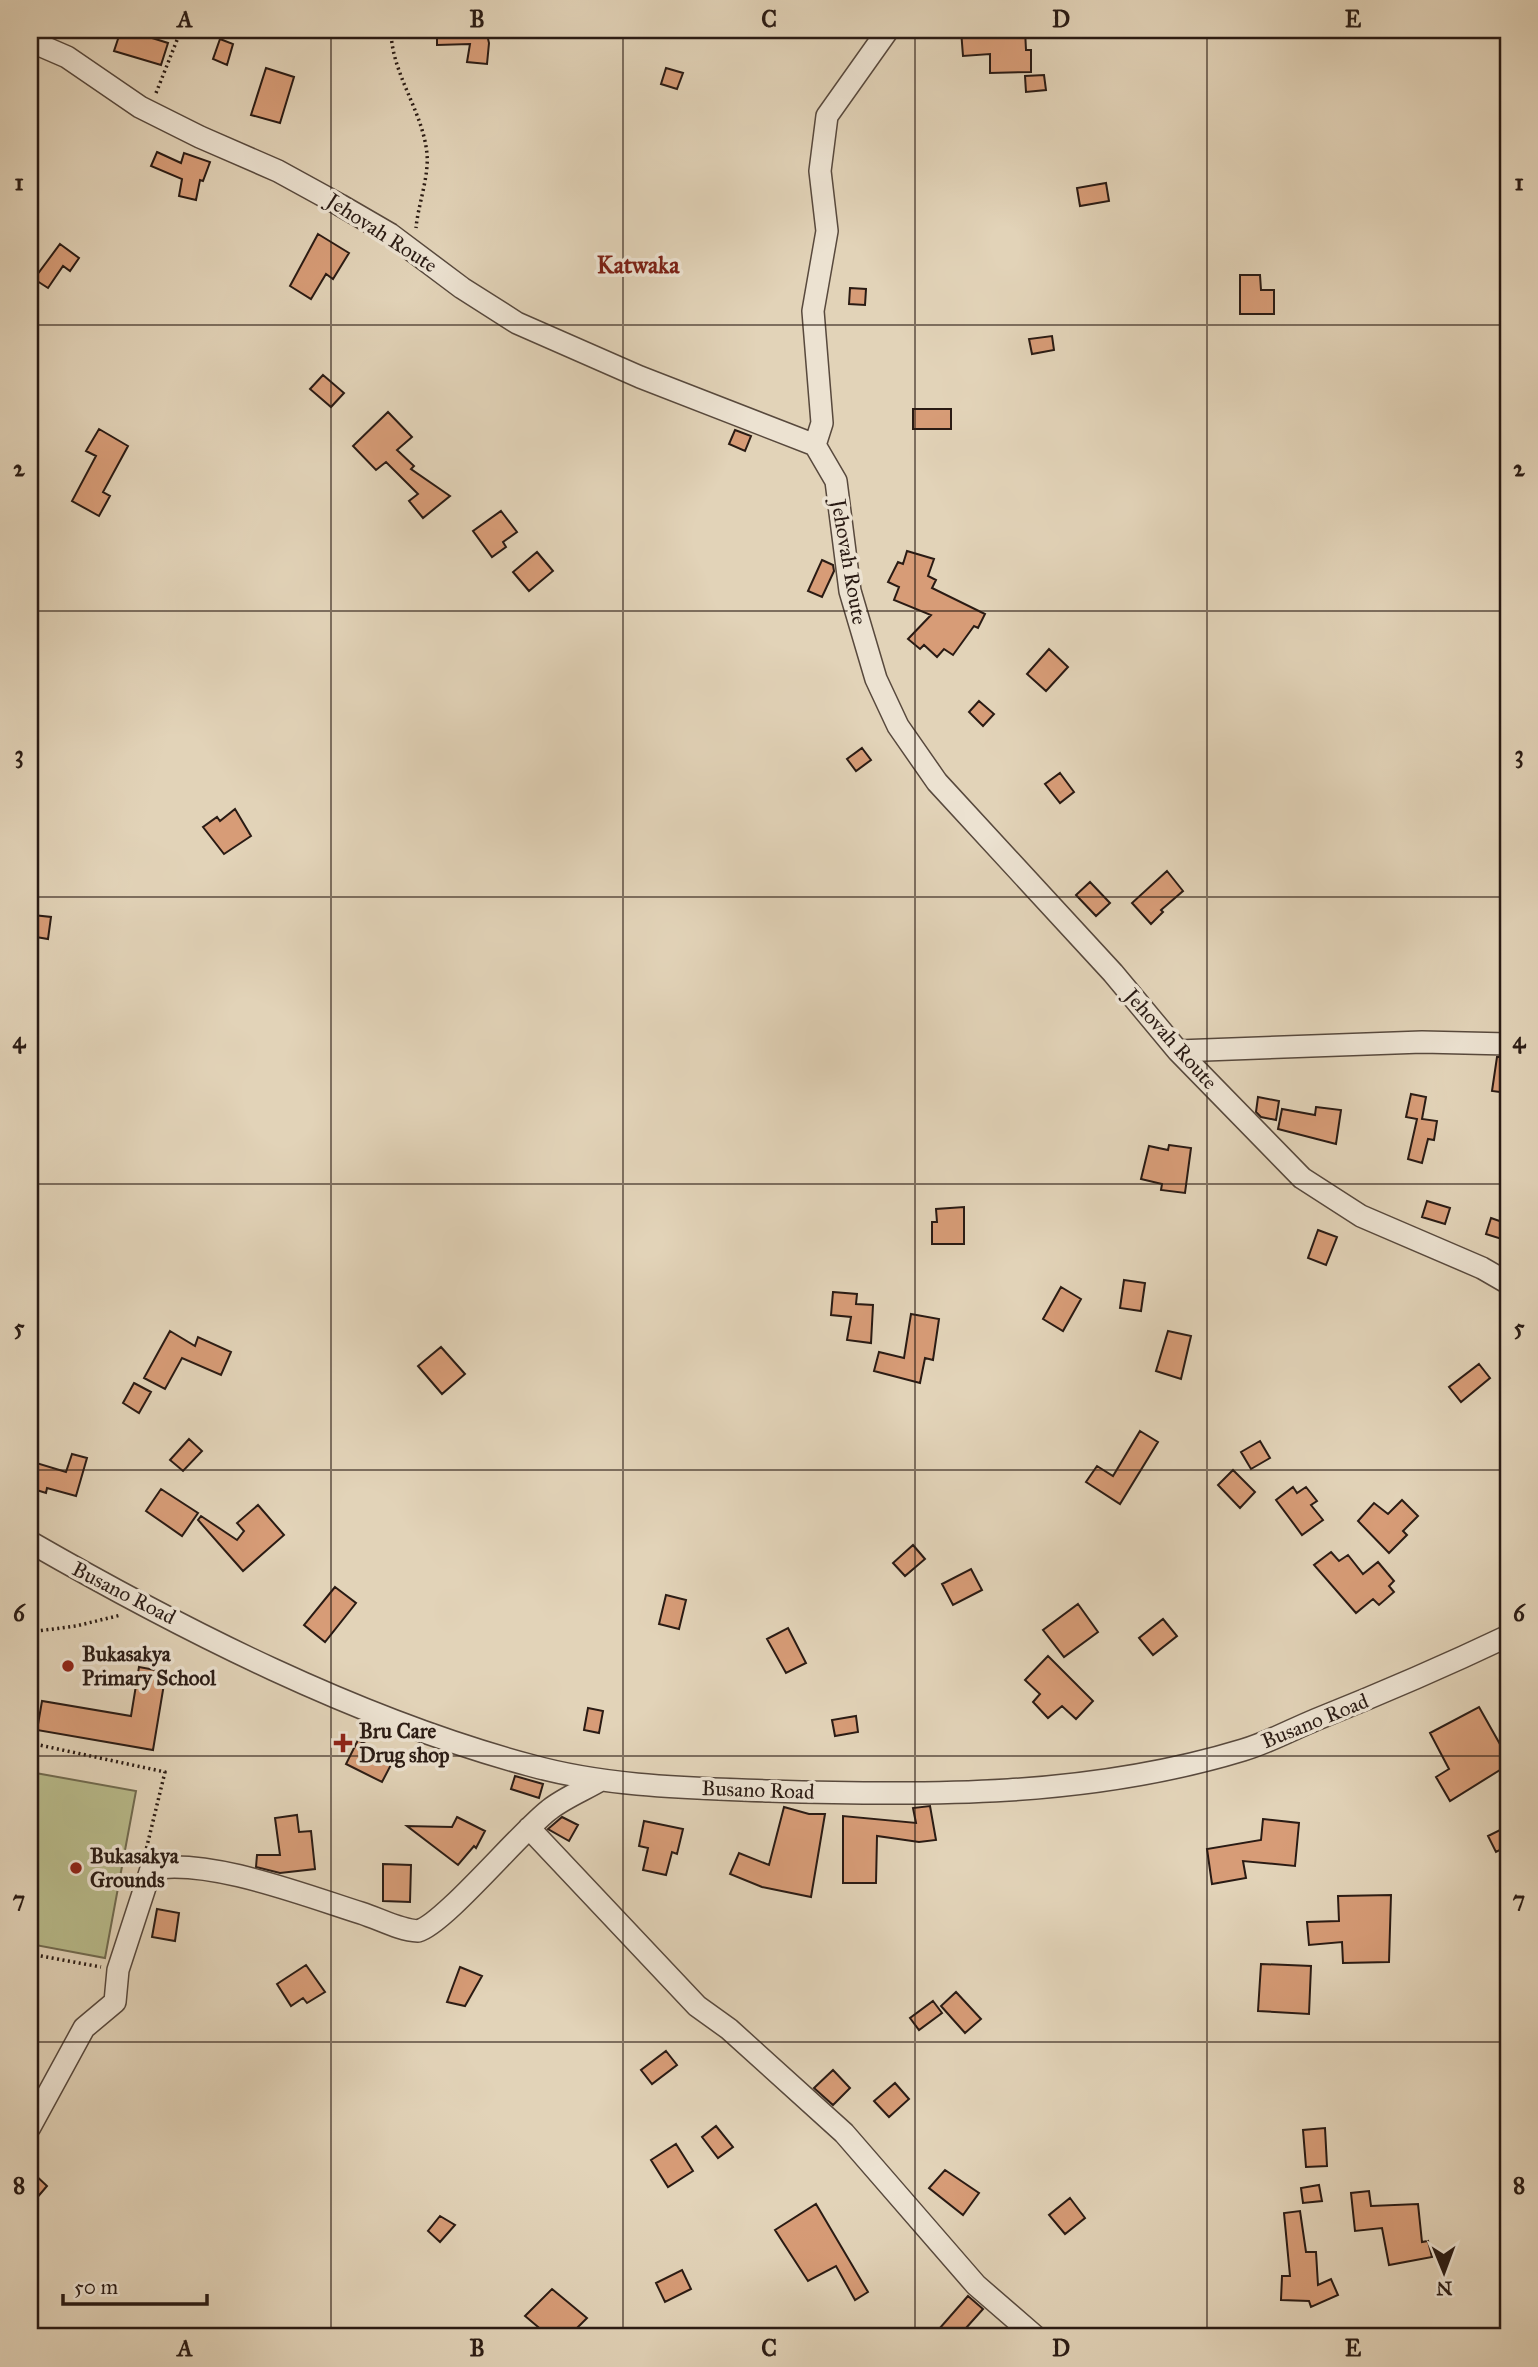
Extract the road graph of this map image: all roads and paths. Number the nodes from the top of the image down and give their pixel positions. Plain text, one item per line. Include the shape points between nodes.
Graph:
1 (181, 30) edge
2 (391, 30) edge
3 (888, 30) edge
4 (30, 41) edge
5 (150, 112) junction
6 (414, 251) junction
7 (815, 445) junction
8 (1508, 1044) edge
9 (1178, 1051) junction
10 (1508, 1283) edge
11 (30, 1542) edge
12 (150, 1607) junction
13 (30, 1632) edge
14 (1508, 1636) edge
15 (30, 1743) edge
16 (601, 1780) junction
17 (529, 1828) junction
18 (146, 1851) dead end
19 (30, 1954) edge
20 (118, 1970) junction
21 (30, 2127) edge
22 (1036, 2337) edge

1 - 5 path
2 - 6 path via 427,155
3 - 7 street via 827,116 820,171 828,232 813,311 822,423
4 - 5 street, Jehovah Route via 67,57
5 - 6 street, Jehovah Route via 278,171
6 - 7 street, Jehovah Route via 481,300 540,334
7 - 9 street, Jehovah Route via 836,481 856,613 876,678 898,726 937,782 1113,973
8 - 9 street via 1422,1042
9 - 10 street, Jehovah Route via 1302,1178 1330,1198
11 - 12 street, Busano Road
12 - 13 path via 76,1626
12 - 16 street, Busano Road via 398,1723 530,1766
14 - 16 street, Busano Road via 1245,1749 1144,1775 950,1794 670,1787
15 - 18 path via 165,1772
16 - 17 street via 550,1809
17 - 20 street via 430,1926 418,1931 197,1867 151,1868
17 - 22 street via 697,2006 729,2029 844,2133 976,2285
19 - 20 path
20 - 21 street via 115,2002 83,2028

